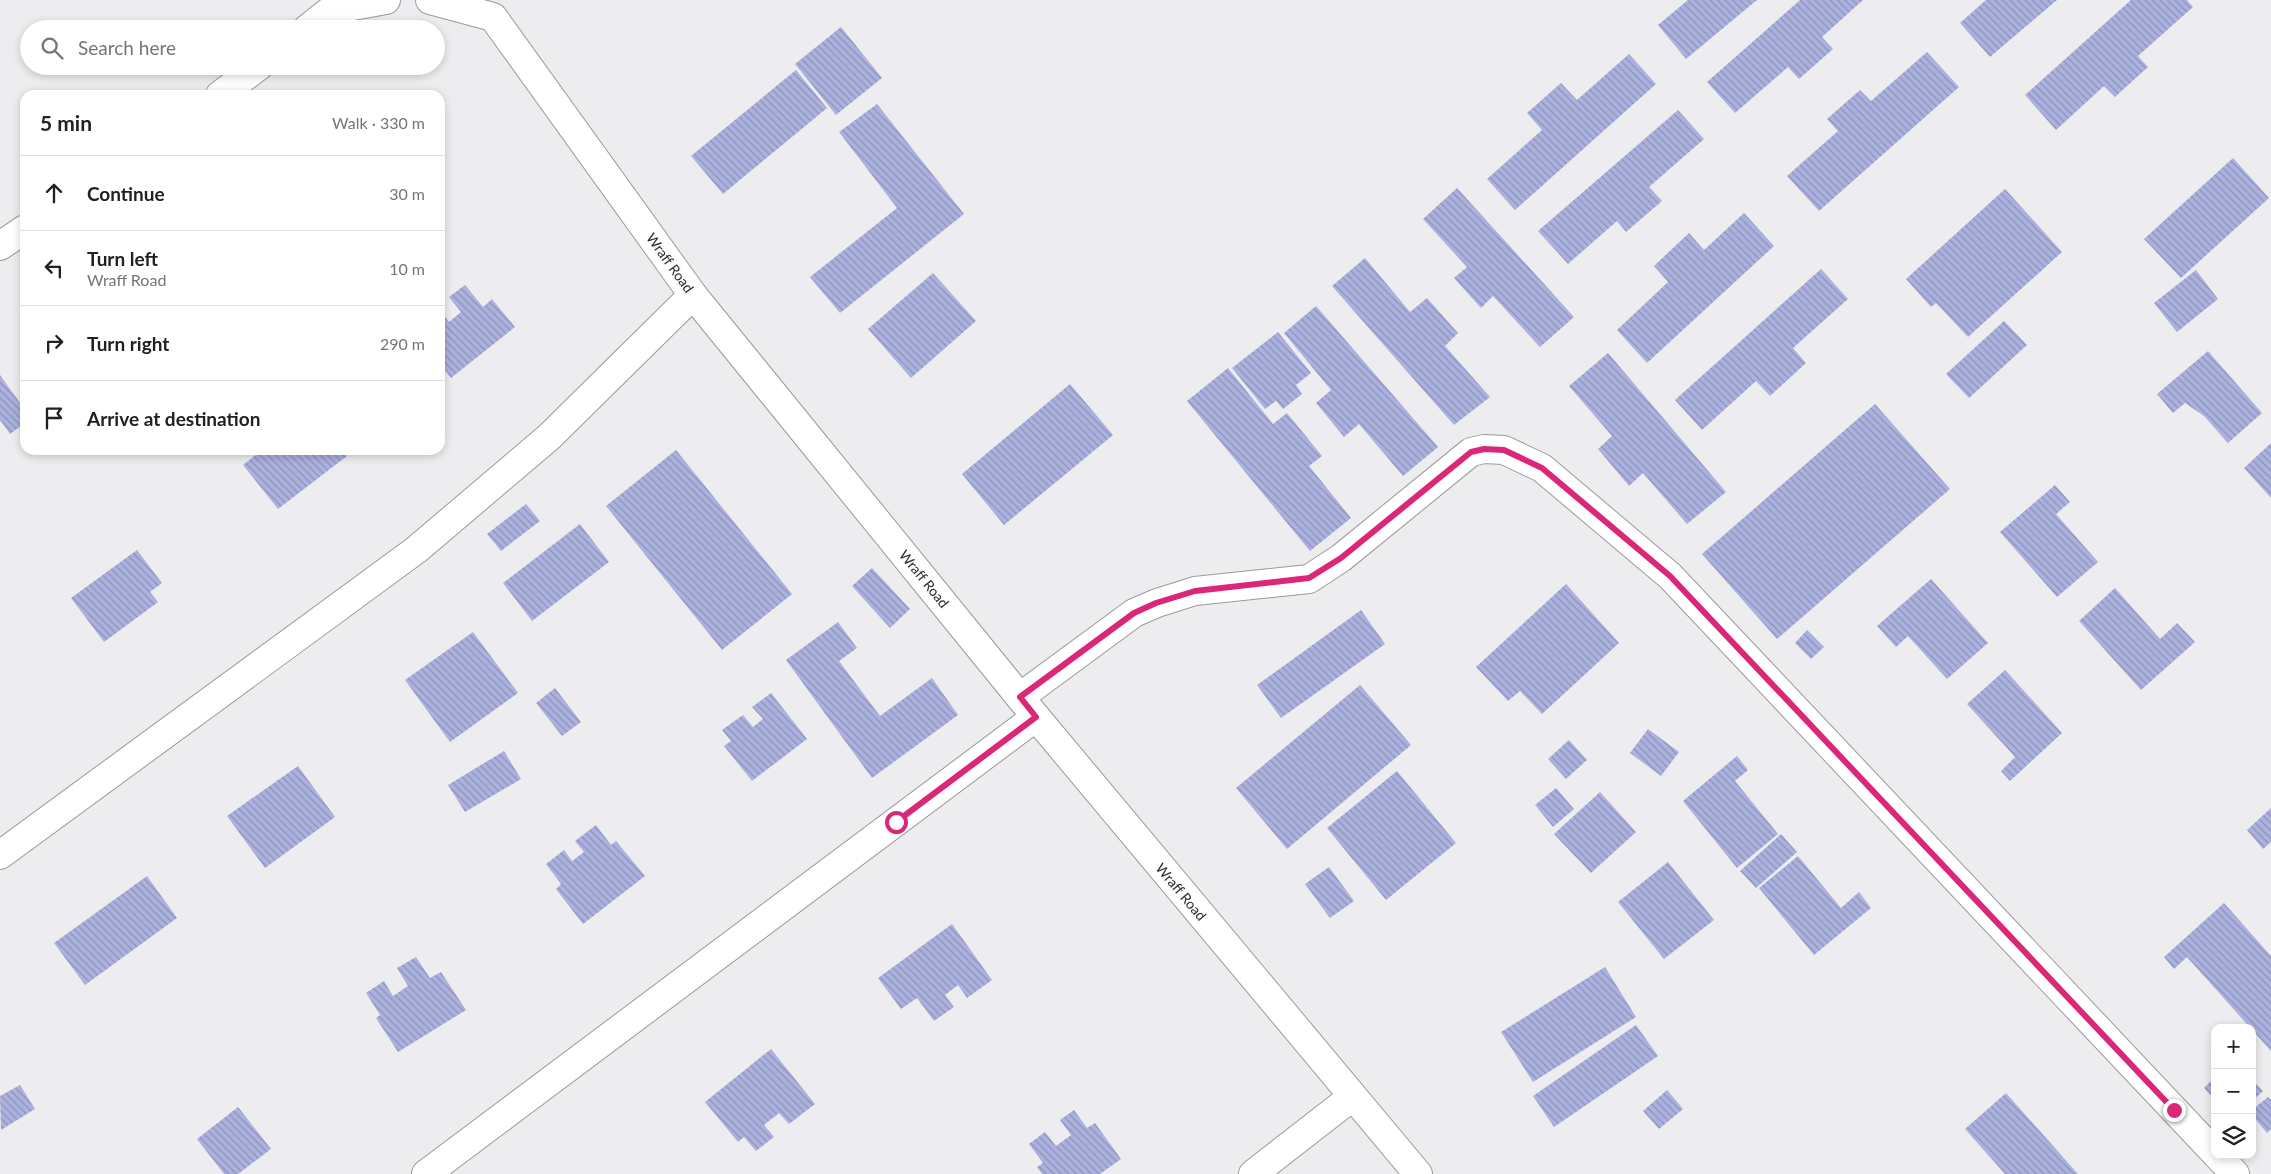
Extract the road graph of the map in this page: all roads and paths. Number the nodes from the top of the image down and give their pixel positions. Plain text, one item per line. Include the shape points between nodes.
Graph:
1 (386, 0) edge
2 (430, 0) edge
3 (336, 5) edge
4 (486, 8) edge
5 (318, 20) edge
6 (247, 75) edge
7 (227, 90) edge
8 (20, 232) edge
9 (0, 246) edge
10 (693, 295) junction
11 (1028, 707) junction
12 (0, 855) edge
13 (1352, 1097) junction
14 (2211, 1149) edge
15 (2221, 1159) edge
16 (426, 1174) edge
17 (1253, 1174) edge
18 (1418, 1174) edge
19 (2235, 1174) edge

1 - 3 street
2 - 4 street, Wraff Road
3 - 5 street
4 - 10 street, Wraff Road
6 - 7 street
8 - 9 street
10 - 11 street, Wraff Road
10 - 12 street via 550,437 416,550
11 - 13 street, Wraff Road
11 - 14 street via 1134,613 1195,591 1309,578 1341,558 1471,452 1504,450 1542,468 1670,576
11 - 16 street
13 - 17 street
13 - 18 street, Wraff Road
15 - 19 street

